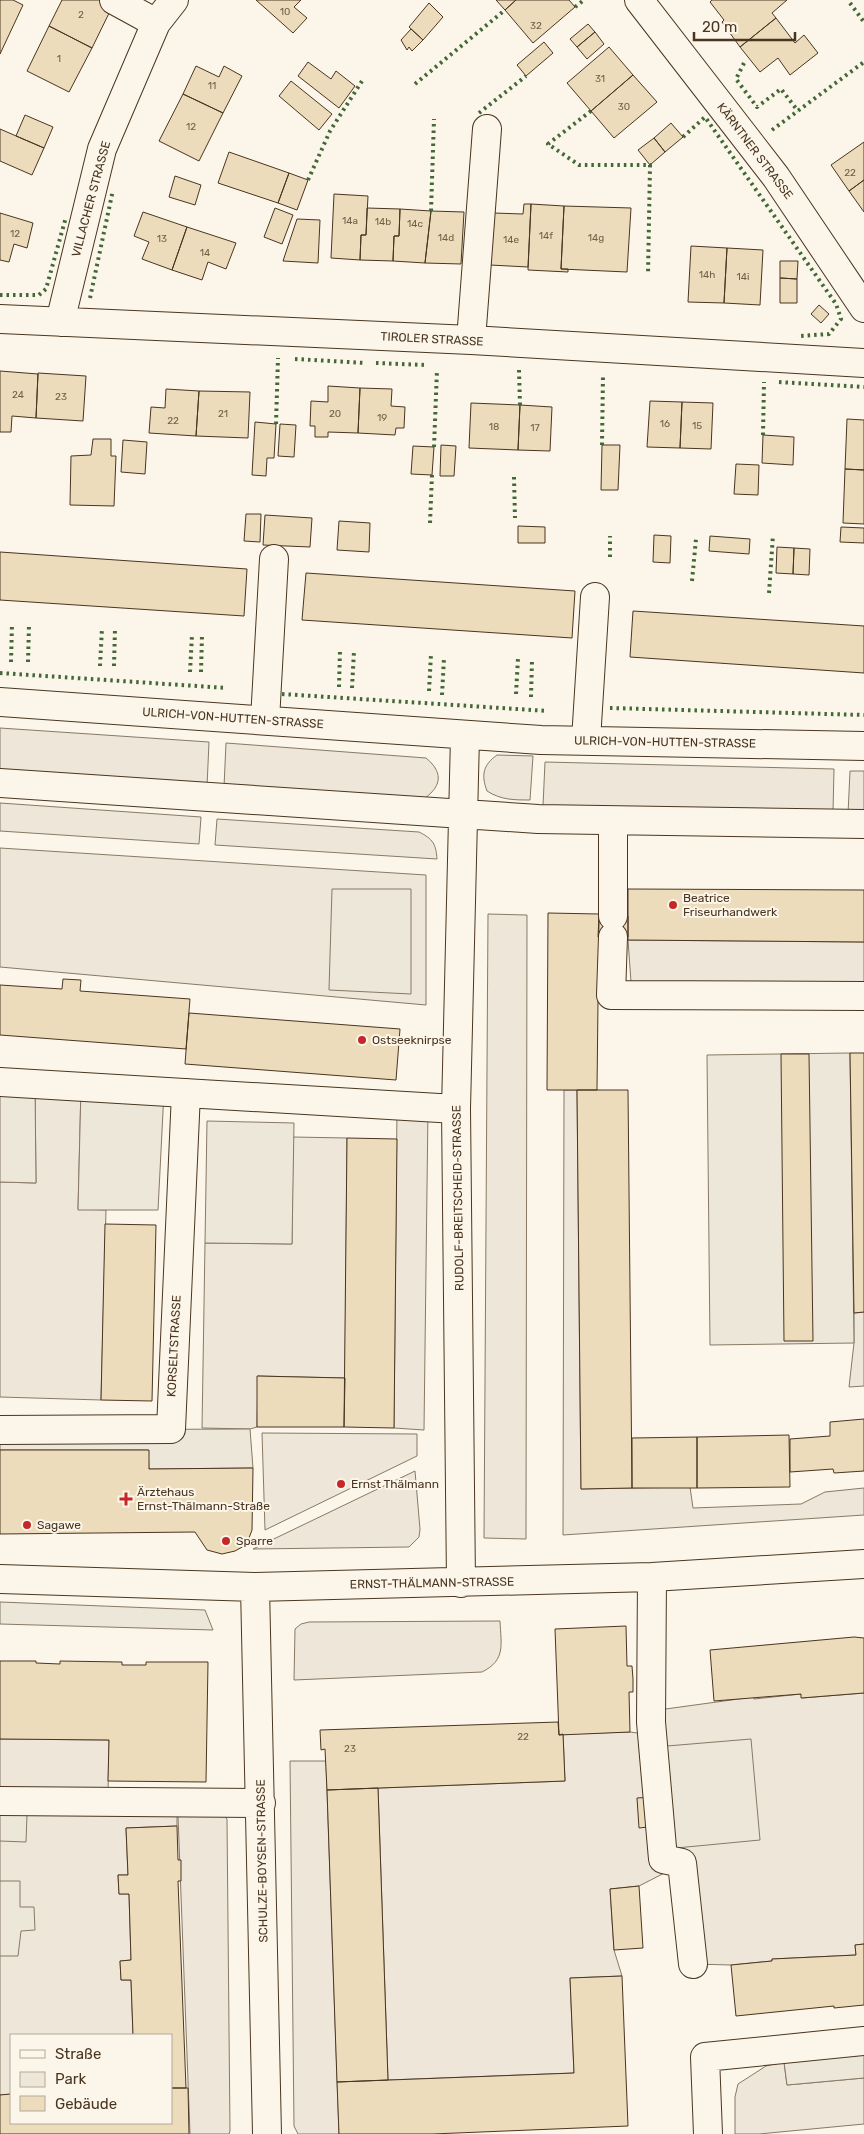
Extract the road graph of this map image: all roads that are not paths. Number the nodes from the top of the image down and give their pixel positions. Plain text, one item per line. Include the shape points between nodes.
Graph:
1 (114, 0) edge
2 (174, 0) edge
3 (639, 0) edge
4 (156, 23) junction
5 (487, 129) dead end
6 (864, 308) edge
7 (0, 319) edge
8 (60, 322) junction
9 (471, 340) junction
10 (864, 363) edge
11 (274, 560) dead end
12 (595, 597) dead end
13 (0, 702) edge
14 (265, 720) junction
15 (465, 736) junction
16 (586, 740) junction
17 (864, 746) edge
18 (0, 783) edge
19 (464, 814) junction
20 (613, 821) junction
21 (864, 824) edge
22 (864, 996) edge
23 (0, 1082) edge
24 (186, 1093) junction
25 (456, 1109) junction
26 (0, 1430) edge
27 (864, 1564) edge
28 (652, 1577) junction
29 (0, 1579) edge
30 (461, 1583) junction
31 (255, 1587) junction
32 (0, 1801) edge
33 (261, 1803) junction
34 (693, 1964) dead end
35 (864, 2041) edge
36 (268, 2134) edge
37 (708, 2134) edge

1 - 4 street
2 - 4 street, VILLACHER STRASSE
3 - 6 street, KÄRNTNER STRASSE via 776,177
4 - 8 street, VILLACHER STRASSE via 102,148
5 - 9 street
7 - 8 street, TIROLER STRASSE
8 - 9 street, TIROLER STRASSE
9 - 10 street, TIROLER STRASSE
11 - 14 street
12 - 16 street
13 - 14 street, ULRICH-VON-HUTTEN-STRASSE
14 - 15 street, ULRICH-VON-HUTTEN-STRASSE
15 - 16 street, ULRICH-VON-HUTTEN-STRASSE
15 - 19 street
16 - 17 street, ULRICH-VON-HUTTEN-STRASSE
18 - 19 street
19 - 20 street
19 - 25 street, RUDOLF-BREITSCHEID-STRASSE
20 - 21 street
20 - 22 street via 611,995
23 - 24 street
24 - 25 street
24 - 26 street, KORSELTSTRASSE via 170,1429
25 - 30 street, RUDOLF-BREITSCHEID-STRASSE
27 - 28 street, ERNST-THÄLMANN-STRASSE
28 - 30 street, ERNST-THÄLMANN-STRASSE
28 - 34 street via 651,1722 663,1860 682,1863
29 - 31 street, ERNST-THÄLMANN-STRASSE
30 - 31 street, ERNST-THÄLMANN-STRASSE
31 - 33 street, SCHULZE-BOYSEN-STRASSE
32 - 33 street
33 - 36 street, SCHULZE-BOYSEN-STRASSE
35 - 37 street via 705,2057

